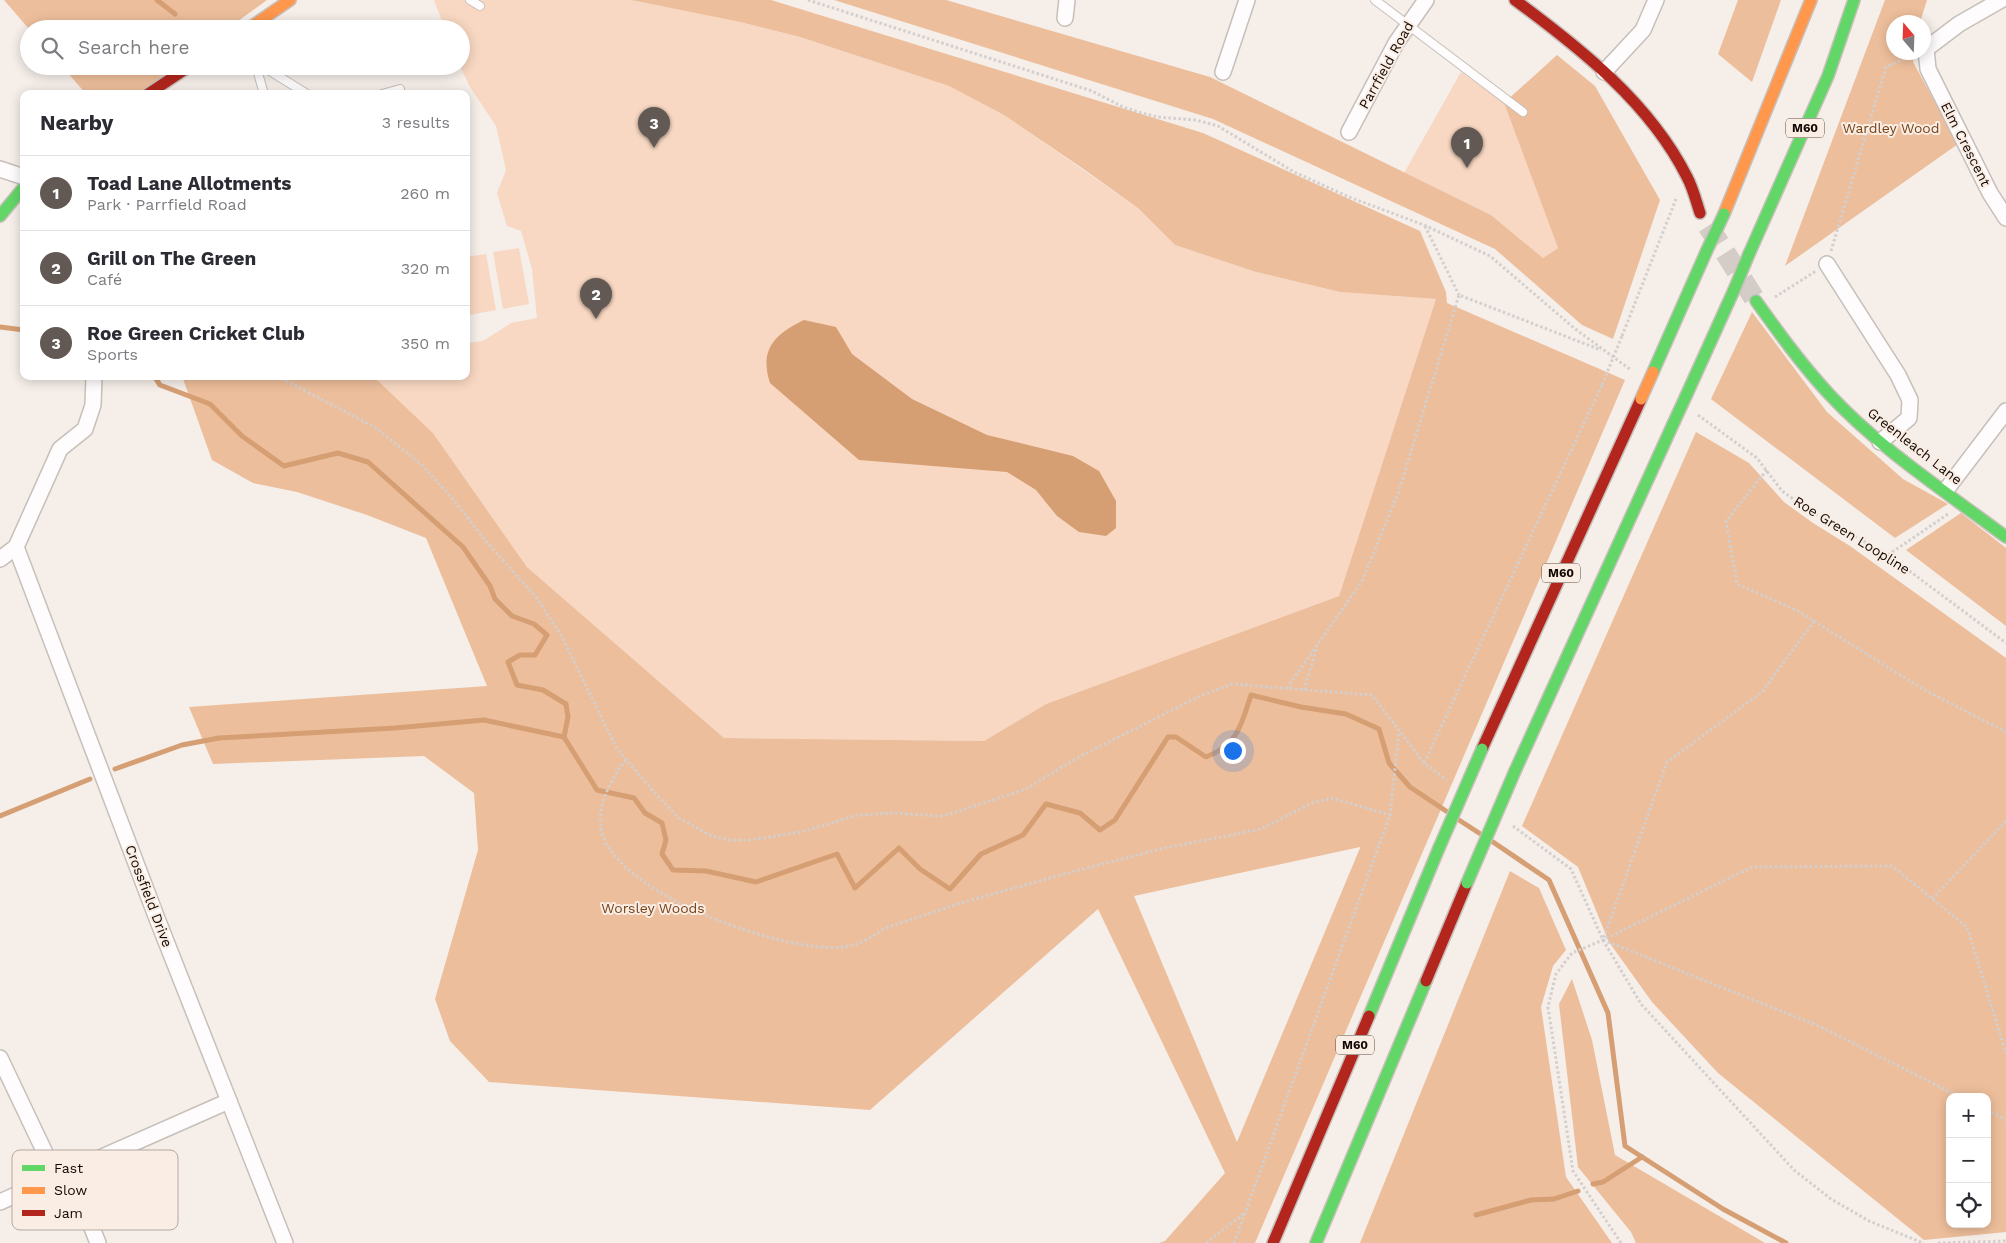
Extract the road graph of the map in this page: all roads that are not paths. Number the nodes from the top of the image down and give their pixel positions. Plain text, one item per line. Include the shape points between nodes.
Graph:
1 (290, 0) edge
2 (470, 0) edge
3 (1067, 0) edge
4 (1247, 0) edge
5 (1375, 0) edge
6 (1426, 0) edge
7 (1515, 0) edge
8 (1656, 0) edge
9 (1811, 0) edge
10 (1854, 0) edge
11 (2002, 0) edge
12 (480, 6) dead end
13 (1065, 18) dead end
14 (261, 20) edge
15 (1407, 25) junction
16 (1224, 72) dead end
17 (1604, 72) junction
18 (176, 75) edge
19 (259, 75) edge
20 (276, 75) edge
21 (154, 90) edge
22 (263, 90) edge
23 (300, 90) edge
24 (1523, 112) dead end
25 (1349, 132) dead end
26 (0, 169) edge
27 (20, 176) edge
28 (20, 192) edge
29 (1700, 213) dead end
30 (0, 216) edge
31 (2006, 218) edge
32 (1827, 264) road end
33 (1757, 304) tunnel mouth
34 (94, 380) edge
35 (2006, 411) edge
36 (1880, 442) junction
37 (1946, 490) junction
38 (2006, 537) edge
39 (16, 547) junction
40 (0, 559) edge
41 (0, 1058) edge
42 (229, 1101) junction
43 (50, 1150) edge
44 (119, 1150) edge
45 (1340, 1184) junction
46 (12, 1197) edge
47 (0, 1202) edge
48 (91, 1230) edge
49 (98, 1243) edge
50 (285, 1243) edge
51 (1273, 1243) edge
52 (1316, 1243) edge
53 (1324, 1243) edge

1 - 14 main road
2 - 12 lane
3 - 13 street
4 - 16 street
5 - 15 lane
6 - 15 street, Parrfield Road
7 - 17 main road
8 - 17 street via 1644,30
9 - 51 main road, M60, bridge via 1724,214 1482,748
10 - 45 main road, M60, bridge via 1828,76 1515,771
11 - 31 street, Elm Crescent via 1958,24 1926,49 1928,68 1990,193
15 - 24 lane
15 - 25 street, Parrfield Road
17 - 29 main road via 1658,132 1686,174
18 - 21 main road
19 - 22 lane
20 - 23 lane
26 - 27 street
28 - 30 main road
32 - 36 street via 1898,375 1910,400 1909,418
33 - 36 main road, Greenleach Lane via 1829,394
34 - 39 street via 93,405 85,429 60,448
35 - 37 street
36 - 37 main road, Greenleach Lane
37 - 38 main road, Greenleach Lane
39 - 40 street
39 - 42 street, Crossfield Drive
41 - 43 street
42 - 44 street
42 - 50 street, Crossfield Drive
45 - 52 main road, M60
45 - 53 main road, M60
46 - 47 street
48 - 49 street

